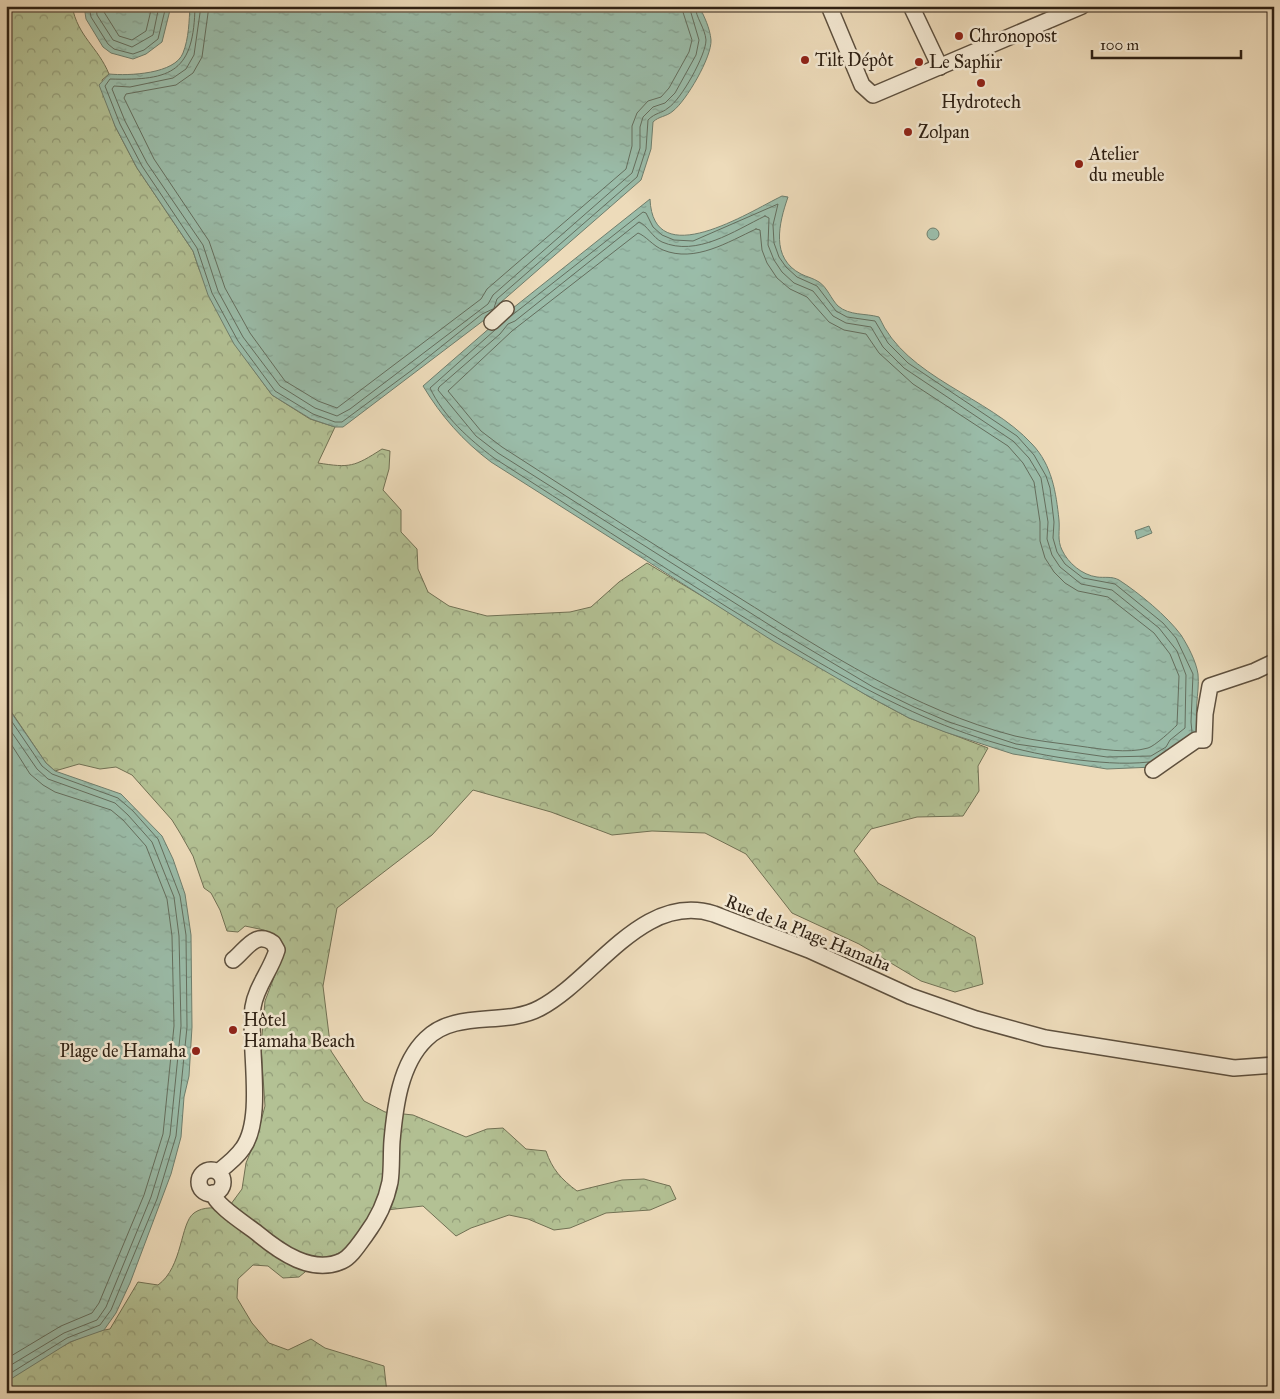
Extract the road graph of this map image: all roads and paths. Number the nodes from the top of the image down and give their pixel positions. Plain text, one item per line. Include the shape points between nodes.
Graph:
1 (828, 6) edge
2 (911, 6) edge
3 (1082, 6) edge
4 (940, 67) junction
5 (506, 309) dead end
6 (492, 322) dead end
7 (1274, 662) edge
8 (1153, 770) dead end
9 (233, 960) dead end
10 (1274, 1064) edge

1 - 4 street via 862,85 873,95
2 - 4 street
3 - 4 street
5 - 6 street
7 - 8 street via 1210,686 1204,740 1196,740
9 - 10 street, Rue de la Plage Hamaha via 261,937 273,943 276,950 254,1004 251,1051 255,1097 244,1147 218,1172 205,1171 199,1178 200,1188 214,1194 225,1209 289,1256 320,1266 343,1261 378,1219 390,1182 392,1140 400,1090 408,1064 426,1039 444,1026 524,1015 540,1008 560,996 617,945 664,914 702,910 809,950 910,996 1045,1038 1234,1068

